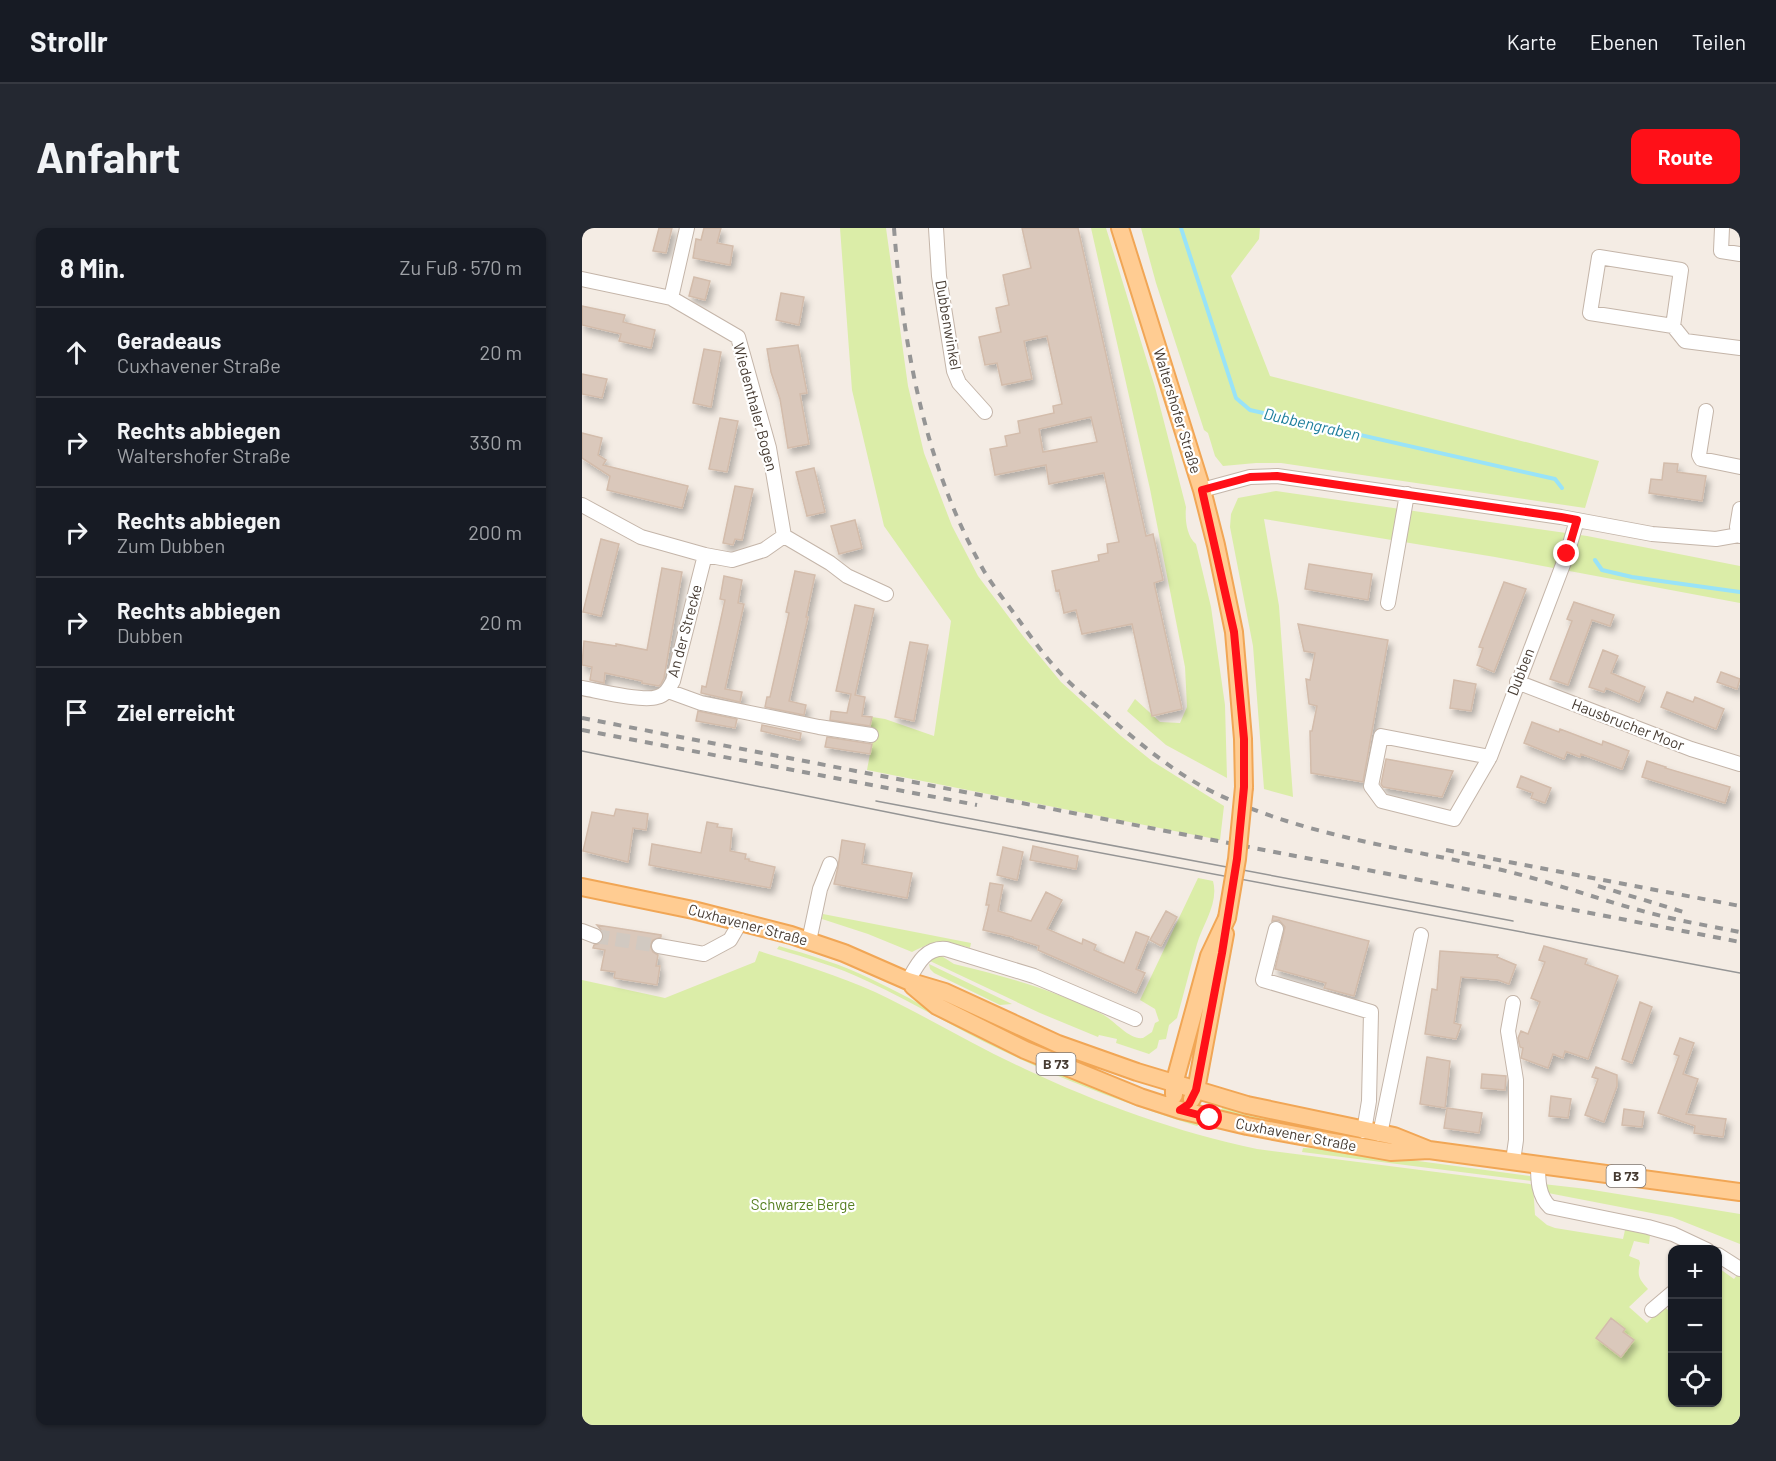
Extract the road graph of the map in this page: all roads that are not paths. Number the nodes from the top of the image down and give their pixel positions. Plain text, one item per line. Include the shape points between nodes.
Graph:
1 (687, 228) edge
2 (936, 228) edge
3 (1120, 228) edge
4 (1722, 228) edge
5 (1740, 254) edge
6 (582, 279) edge
7 (671, 298) junction
8 (1673, 326) junction
9 (1740, 348) edge
10 (1706, 411) dead end
11 (985, 412) dead end
12 (1740, 467) edge
13 (1202, 490) junction
14 (1407, 494) junction
15 (582, 505) edge
16 (1740, 509) edge
17 (1577, 520) junction
18 (1739, 535) edge
19 (784, 536) junction
20 (705, 555) junction
21 (886, 594) dead end
22 (1388, 603) dead end
23 (1517, 682) junction
24 (582, 688) edge
25 (668, 691) junction
26 (871, 735) dead end
27 (1490, 757) junction
28 (1740, 764) edge
29 (830, 864) dead end
30 (582, 887) edge
31 (1227, 918) junction
32 (741, 921) junction
33 (1276, 929) dead end
34 (1421, 935) dead end
35 (809, 941) junction
36 (659, 946) tunnel mouth
37 (908, 981) junction
38 (1514, 1003) dead end
39 (1135, 1019) dead end
40 (1174, 1084) junction
41 (1196, 1090) junction
42 (1180, 1110) junction
43 (1372, 1132) junction
44 (1429, 1150) junction
45 (1513, 1161) junction
46 (1538, 1164) junction
47 (1740, 1192) edge
48 (1696, 1245) edge
49 (1722, 1258) edge
50 (1740, 1269) edge
51 (1668, 1297) edge
52 (1653, 1310) dead end

1 - 7 street
2 - 11 street, Dubbenwinkel via 939,276 954,371 963,389
3 - 13 main road, Waltershofer Straße
4 - 5 street via 1721,251
6 - 7 street, Wiedenthaler Bogen
7 - 19 street, Wiedenthaler Bogen via 738,337 769,448
8 - 8 street via 1590,313 1599,257 1681,270
8 - 9 street via 1684,341
10 - 12 street via 1701,459
13 - 14 street via 1267,475
13 - 31 main road, Waltershofer Straße, bridge via 1234,632 1244,739 1244,787
14 - 17 street
14 - 22 street
15 - 20 street via 642,537
16 - 18 street
17 - 18 street via 1652,534 1716,539
17 - 23 street, Dubben
19 - 20 street via 764,550 732,560
19 - 21 street via 847,576
20 - 25 street, An der Strecke
23 - 27 street, Dubben
23 - 28 street, Hausbrucher Moor
24 - 25 street, An der Strecke via 645,698 658,698
25 - 26 street via 701,703
27 - 27 street, Dubben via 1454,819 1382,801 1371,786 1381,736
29 - 35 street via 820,889
30 - 32 main road, Cuxhavener Straße / B 73
31 - 40 main road, Waltershofer Straße via 1209,956
31 - 41 main road, Waltershofer Straße
32 - 35 main road, Cuxhavener Straße / B 73
32 - 36 street via 730,940 704,954
33 - 43 street via 1263,980 1371,1012 1368,1101
34 - 43 street
35 - 37 main road, Cuxhavener Straße / B 73
37 - 39 street via 925,955 946,949 1034,976
37 - 40 main road, Cuxhavener Straße / B 73 via 945,992 1058,1044
37 - 42 main road, Cuxhavener Straße / B 73 via 937,1006 1025,1050 1112,1087
38 - 45 street via 1508,1031 1516,1080
40 - 41 main road, Cuxhavener Straße / B 73
40 - 42 main road
41 - 42 main road via 1189,1104
41 - 43 main road, Cuxhavener Straße / B 73
42 - 44 main road, Cuxhavener Straße / B 73 via 1354,1146 1392,1152
43 - 44 main road, Cuxhavener Straße / B 73
44 - 45 main road, Cuxhavener Straße / B 73
45 - 46 main road, Cuxhavener Straße / B 73
46 - 47 main road, Cuxhavener Straße / B 73
46 - 48 street via 1538,1182 1550,1207 1648,1227
49 - 50 street
51 - 52 street

